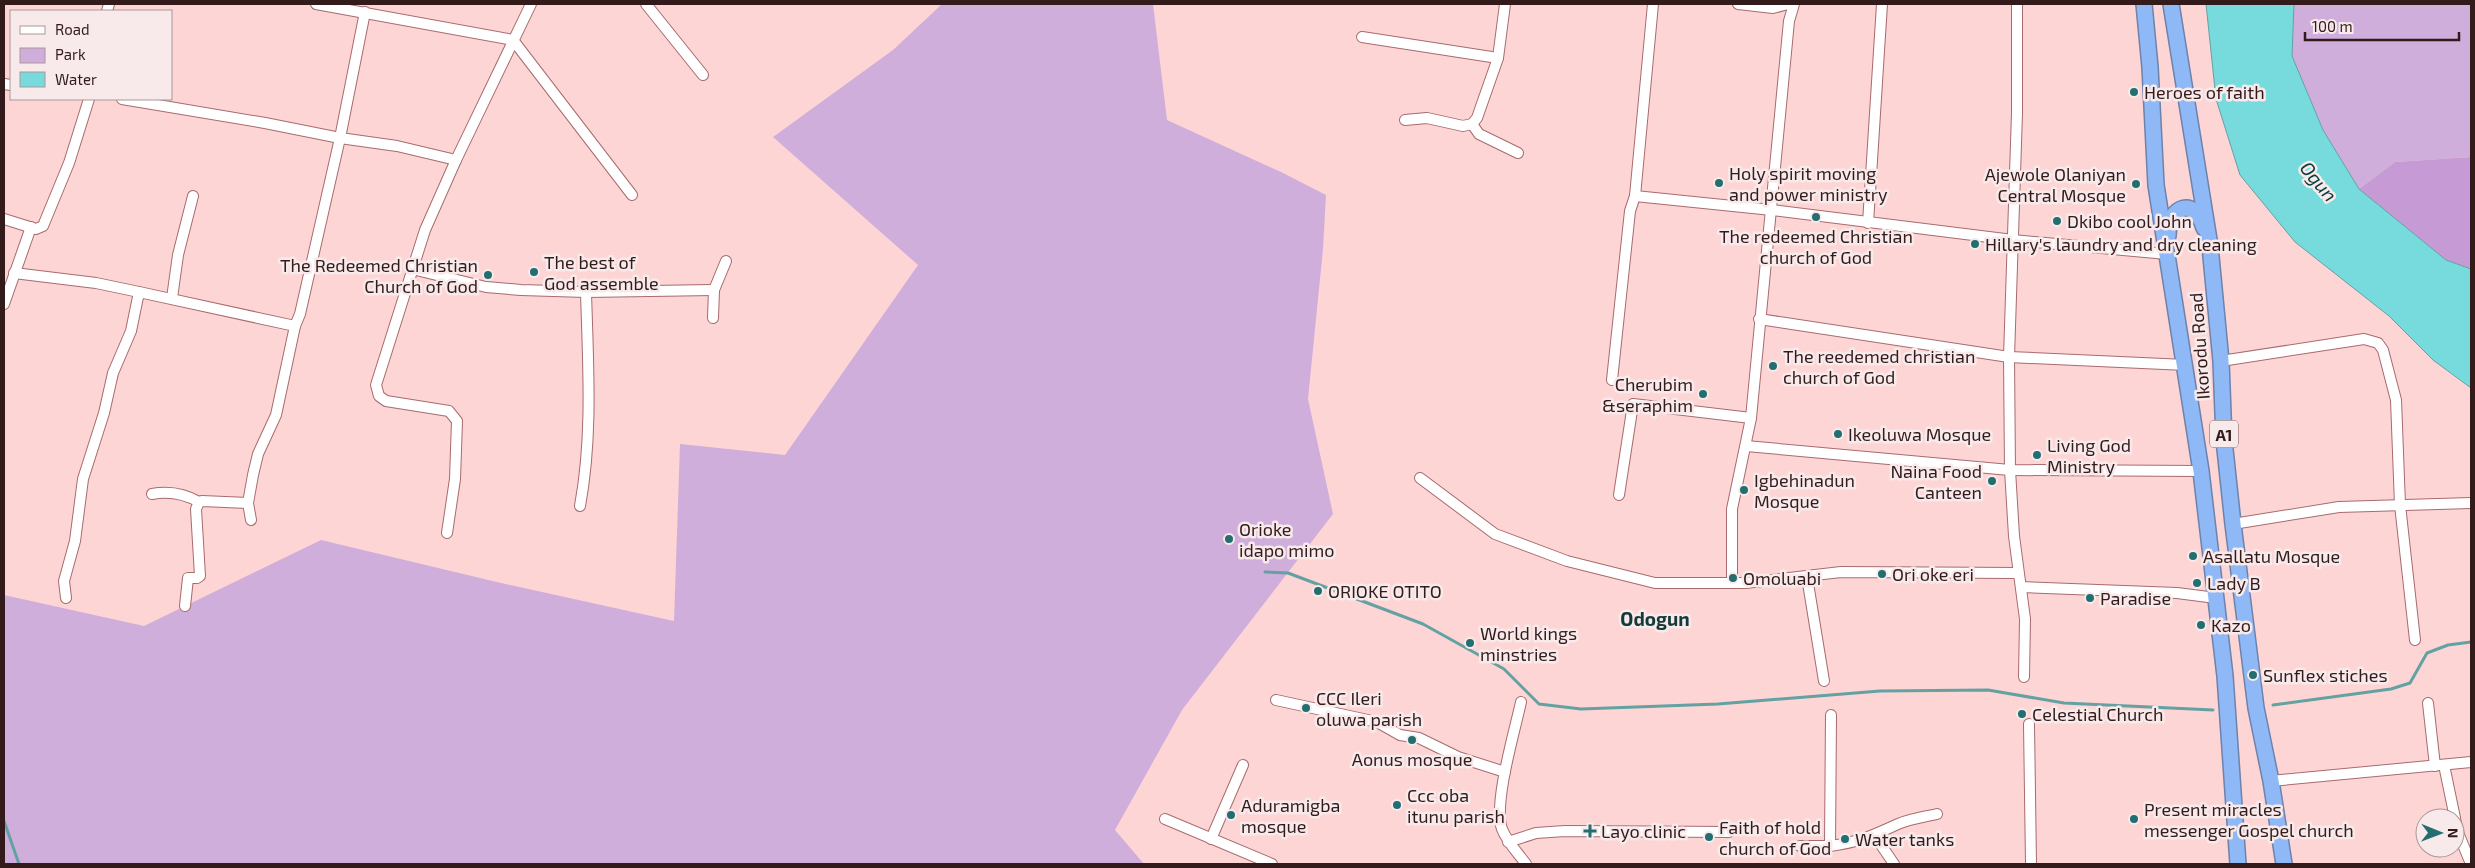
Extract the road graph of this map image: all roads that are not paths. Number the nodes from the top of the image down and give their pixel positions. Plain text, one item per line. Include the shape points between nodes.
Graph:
1 (316, 4) edge
2 (531, 4) edge
3 (646, 4) edge
4 (1505, 4) edge
5 (1653, 4) edge
6 (1738, 4) edge
7 (1788, 4) edge
8 (1794, 4) edge
9 (1882, 4) edge
10 (2017, 4) edge
11 (2144, 4) edge
12 (2171, 4) edge
13 (364, 12) junction
14 (1362, 37) dead end
15 (513, 40) junction
16 (1498, 58) junction
17 (703, 75) dead end
18 (89, 100) edge
19 (128, 100) edge
20 (1405, 120) dead end
21 (1472, 124) junction
22 (340, 138) junction
23 (1518, 153) dead end
24 (456, 160) junction
25 (632, 195) dead end
26 (193, 196) dead end
27 (1635, 196) junction
28 (1772, 210) junction
29 (4, 219) edge
30 (1868, 223) junction
31 (31, 227) junction
32 (2013, 240) junction
33 (2210, 246) junction
34 (2167, 254) junction
35 (726, 261) dead end
36 (412, 269) junction
37 (14, 273) junction
38 (714, 290) junction
39 (139, 292) junction
40 (586, 292) junction
41 (172, 298) junction
42 (4, 304) edge
43 (713, 318) dead end
44 (1759, 318) junction
45 (295, 326) junction
46 (2009, 357) junction
47 (2221, 361) junction
48 (2186, 365) junction
49 (1612, 380) dead end
50 (1751, 418) junction
51 (1746, 446) junction
52 (2010, 470) junction
53 (2201, 471) junction
54 (1420, 478) dead end
55 (152, 494) dead end
56 (1618, 495) dead end
57 (199, 502) junction
58 (2471, 503) edge
59 (248, 504) junction
60 (2400, 505) junction
61 (580, 506) dead end
62 (251, 520) dead end
63 (2233, 524) junction
64 (447, 533) dead end
65 (2018, 573) junction
66 (1807, 577) junction
67 (1732, 584) junction
68 (2021, 588) junction
69 (66, 598) dead end
70 (2216, 598) junction
71 (185, 606) dead end
72 (2415, 640) dead end
73 (2024, 677) dead end
74 (1824, 681) dead end
75 (1276, 700) dead end
76 (1521, 702) dead end
77 (2428, 703) dead end
78 (1831, 715) dead end
79 (2029, 724) dead end
80 (2471, 762) edge
81 (1243, 765) dead end
82 (2440, 765) junction
83 (1505, 772) junction
84 (2271, 780) junction
85 (2452, 808) edge
86 (1937, 814) dead end
87 (1165, 819) dead end
88 (1729, 832) dead end
89 (1875, 836) junction
90 (1211, 839) junction
91 (1508, 842) junction
92 (1800, 846) dead end
93 (1830, 846) junction
94 (2465, 851) edge
95 (1272, 864) edge
96 (1526, 864) edge
97 (1894, 864) edge
98 (2031, 864) edge
99 (2238, 864) edge
100 (2284, 864) edge
101 (2471, 864) edge

1 - 13 street
2 - 15 street
3 - 17 street
4 - 16 street
5 - 27 street
6 - 7 street via 1773,8
8 - 28 street via 1789,20
9 - 30 street
10 - 32 street
11 - 34 highway, Ikorodu Road / A1 via 2156,185
12 - 33 highway, Ikorodu Road / A1
13 - 15 street
13 - 22 street
14 - 16 street
15 - 24 street
15 - 25 street
16 - 21 street via 1481,109
18 - 31 street via 69,163 43,226 39,229
19 - 22 street
20 - 21 street via 1427,118 1463,126
21 - 23 street via 1479,134
22 - 24 street via 397,146
22 - 45 street
24 - 36 street
26 - 41 street via 178,255
27 - 28 street
27 - 49 street via 1630,210
28 - 30 street
28 - 44 street
29 - 31 street
30 - 32 street
31 - 37 street
32 - 34 street
32 - 46 street
33 - 34 highway via 2202,220 2189,208 2180,209 2173,213 2168,223
33 - 47 highway, Ikorodu Road / A1
34 - 48 highway, Ikorodu Road / A1
35 - 38 street
36 - 40 street via 486,287
36 - 64 street via 377,390 386,401 449,411 457,421 455,479
37 - 39 street
37 - 42 street
38 - 40 street
38 - 43 street
39 - 41 street
39 - 69 street via 132,331 113,373 84,479 75,541 64,581
40 - 61 street via 589,413 587,470
41 - 45 street
44 - 46 street
44 - 50 street
45 - 59 street via 276,415 258,454
46 - 48 street
46 - 52 street
47 - 60 street via 2364,339 2378,343 2386,358 2396,400
47 - 63 highway, Ikorodu Road / A1 via 2224,440
48 - 53 highway, Ikorodu Road / A1
50 - 51 street
50 - 56 street via 1634,404
51 - 52 street
51 - 67 street via 1732,508
52 - 53 street
52 - 65 street
53 - 70 highway, Ikorodu Road / A1
54 - 67 street via 1496,534 1544,553 1655,583
55 - 57 street via 178,494
57 - 59 street
57 - 71 street via 196,509 200,576 188,578
58 - 60 street
59 - 62 street
60 - 63 street via 2317,510
60 - 72 street
63 - 84 highway, Ikorodu Road / A1 via 2256,708
65 - 66 street via 1841,572
65 - 68 street
66 - 67 street
66 - 74 street
68 - 70 street via 2177,593
68 - 73 street via 2025,619
70 - 99 highway, Ikorodu Road / A1 via 2225,676
75 - 83 street via 1377,722 1400,736 1419,738 1458,757
76 - 83 street
77 - 82 street
78 - 93 street
79 - 98 street
80 - 82 street
81 - 90 street
82 - 84 street
82 - 85 street
83 - 91 street via 1500,813 1501,827
84 - 100 highway, Ikorodu Road / A1
86 - 89 street via 1898,824
87 - 90 street
88 - 91 street via 1565,831 1536,833
89 - 93 street
89 - 97 street
90 - 95 street
91 - 96 street
92 - 93 street
94 - 101 street

